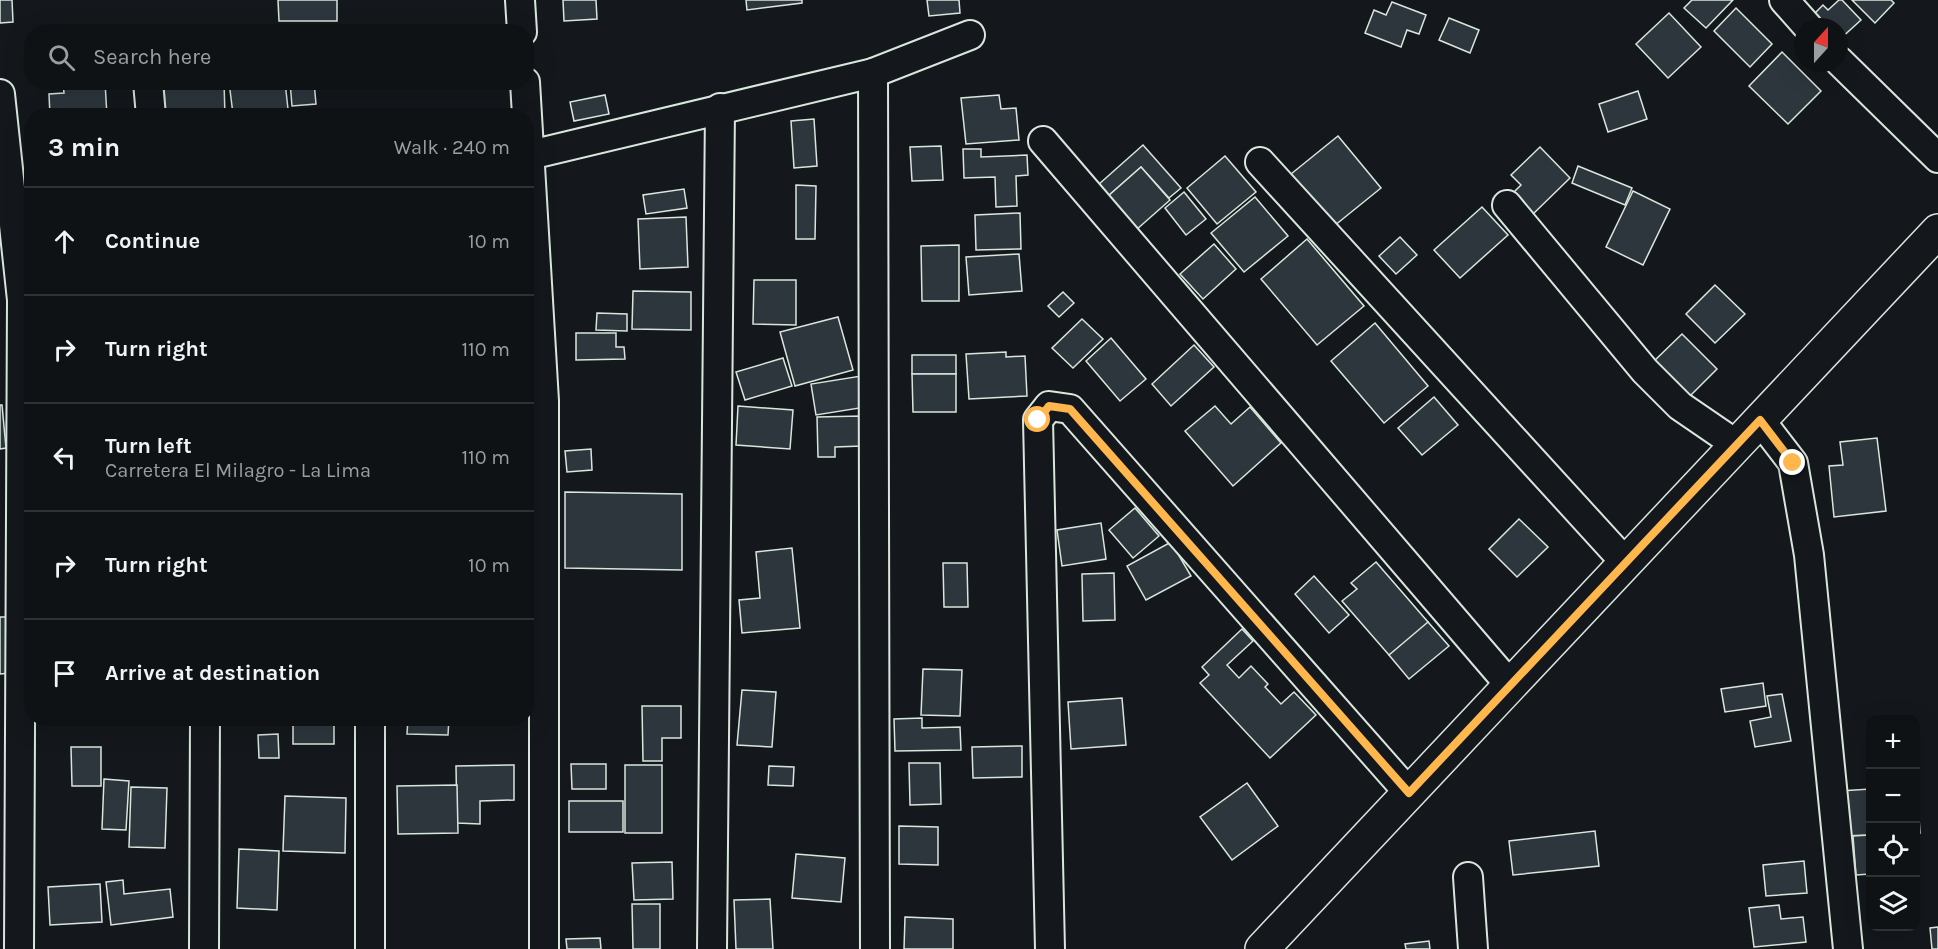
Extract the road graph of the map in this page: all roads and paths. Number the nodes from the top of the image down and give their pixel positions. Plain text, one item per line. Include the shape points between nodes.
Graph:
1 (520, 0) edge
2 (1784, 0) edge
3 (1800, 18) edge
4 (522, 24) edge
5 (970, 35) dead end
6 (1848, 70) edge
7 (873, 73) junction
8 (149, 90) edge
9 (525, 90) edge
10 (0, 94) edge
11 (150, 108) edge
12 (526, 108) edge
13 (720, 108) junction
14 (1043, 141) dead end
15 (534, 154) edge
16 (1938, 158) edge
17 (1260, 162) dead end
18 (1507, 205) dead end
19 (1938, 231) edge
20 (534, 247) edge
21 (18, 301) edge
22 (1760, 420) junction
23 (1737, 445) junction
24 (1626, 562) junction
25 (1510, 685) junction
26 (205, 726) edge
27 (370, 726) edge
28 (1409, 793) junction
29 (1468, 877) dead end
30 (19, 949) edge
31 (204, 949) edge
32 (370, 949) edge
33 (544, 949) edge
34 (712, 949) edge
35 (874, 949) edge
36 (1050, 949) edge
37 (1262, 949) edge
38 (1473, 949) edge
39 (1848, 949) edge

1 - 4 street
2 - 3 street
5 - 7 street
6 - 16 street
7 - 13 street
7 - 35 street
8 - 11 street
9 - 12 street
10 - 21 street
13 - 15 street
13 - 34 street
14 - 25 street
17 - 24 street
18 - 23 street via 1645,371 1680,406
19 - 22 main road
20 - 33 street via 544,401
21 - 30 street
22 - 23 main road
22 - 39 street via 1793,463 1809,555
23 - 24 main road
24 - 25 main road
25 - 28 main road
26 - 31 street
27 - 32 street
28 - 36 street via 1070,409 1049,406 1038,420
28 - 37 main road
29 - 38 street

